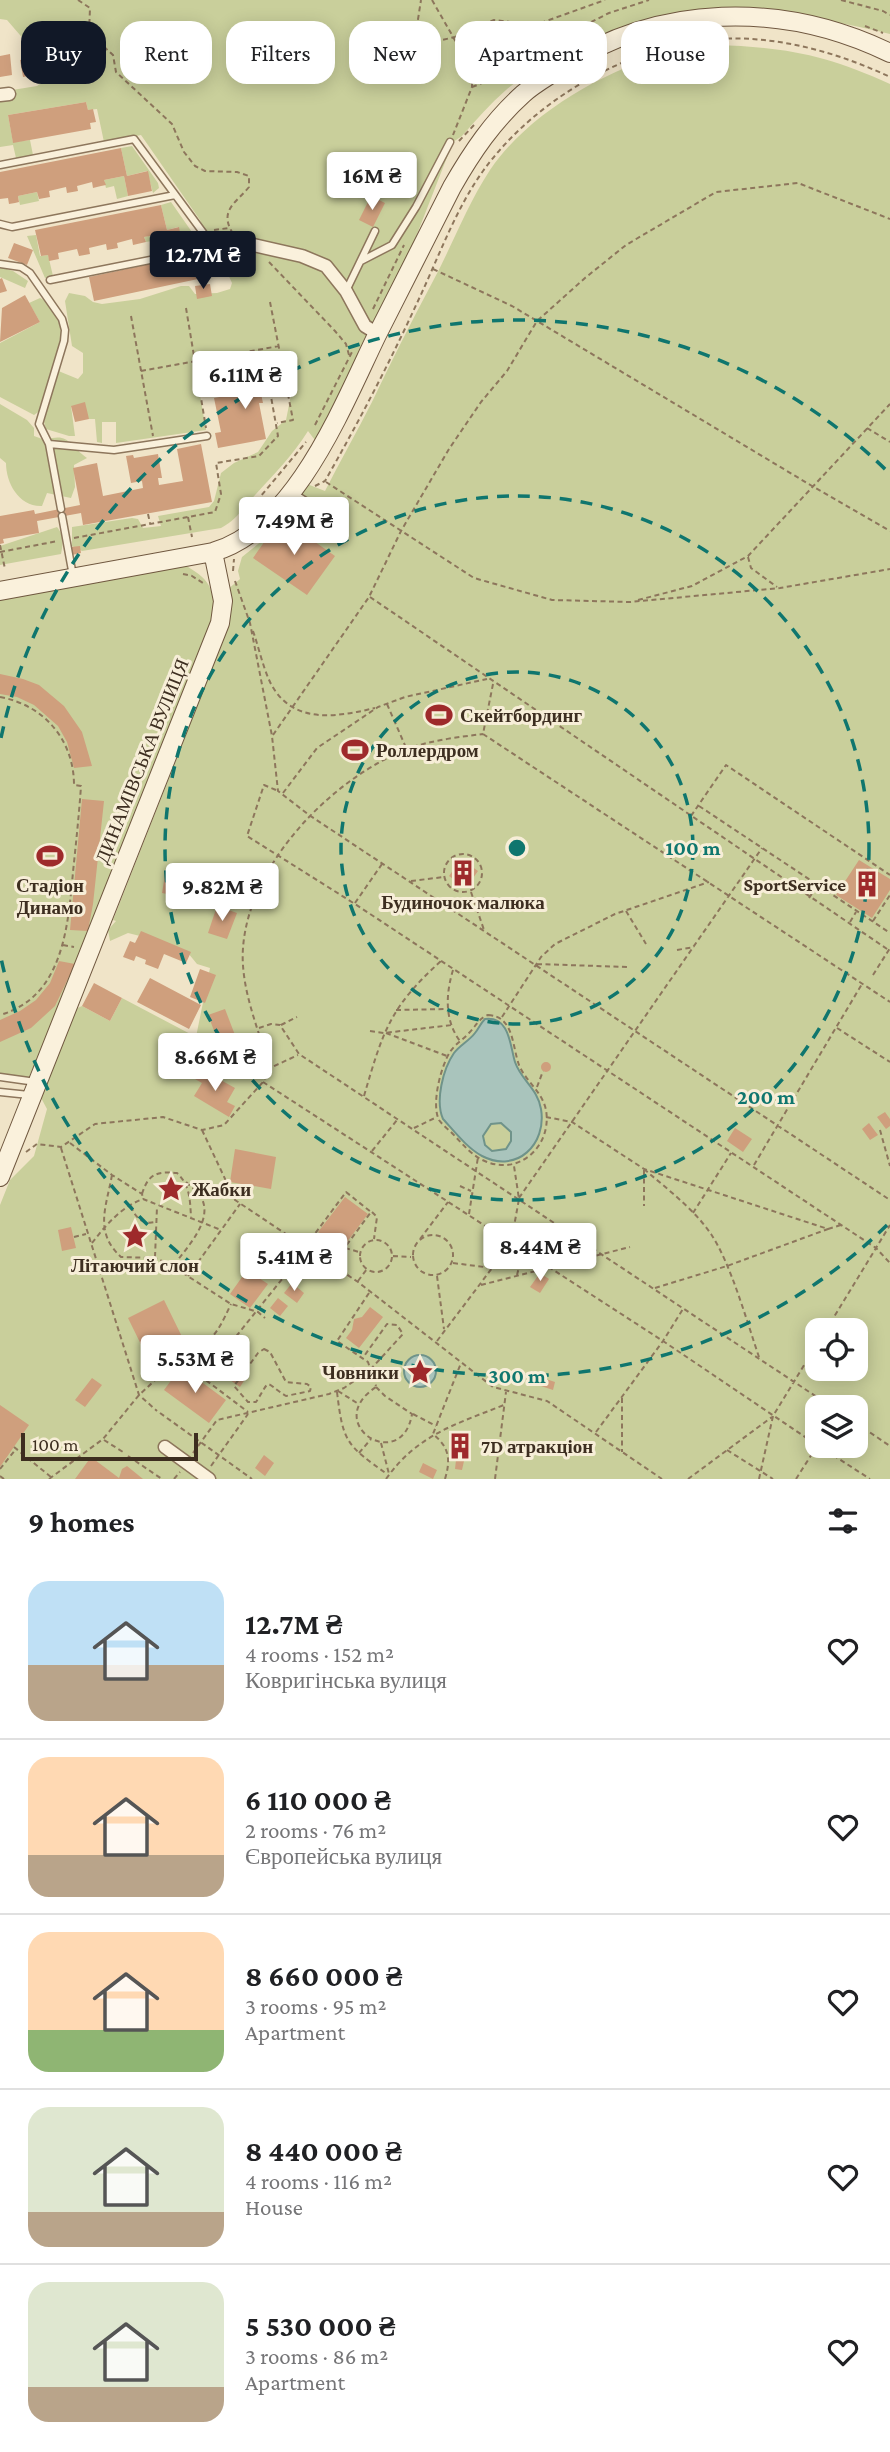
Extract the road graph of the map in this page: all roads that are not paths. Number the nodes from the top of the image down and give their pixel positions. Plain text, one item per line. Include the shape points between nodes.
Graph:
1 (890, 53) edge
2 (453, 144) road end
3 (0, 165) edge
4 (175, 195) junction
5 (0, 224) edge
6 (375, 231) dead end
7 (240, 242) joint
8 (213, 246) junction
9 (361, 261) junction
10 (0, 264) edge
11 (50, 280) dead end
12 (346, 291) junction
13 (371, 330) junction
14 (207, 436) road end
15 (49, 444) junction
16 (295, 494) junction
17 (316, 535) dead end
18 (213, 552) junction
19 (73, 578) junction
20 (0, 592) edge
21 (0, 1077) edge
22 (35, 1089) junction
23 (0, 1092) edge
24 (0, 1177) edge
25 (165, 1447) dead end
26 (207, 1477) edge

1 - 13 main road via 837,30 799,21 720,15 639,29 575,59 526,91 477,145
2 - 9 lane via 392,245
3 - 4 lane via 134,139
4 - 5 lane via 12,227
4 - 8 lane
6 - 9 lane
7 - 8 lane
7 - 12 street via 317,261
8 - 11 lane
9 - 12 lane
10 - 15 lane via 30,273 56,307 65,330 39,424
12 - 13 street
13 - 16 main road via 321,448
14 - 15 lane via 114,450
15 - 19 lane
16 - 17 lane via 329,516
16 - 18 main road via 244,539
18 - 19 main road
18 - 22 main road, ДИНАМІВСЬКА ВУЛИЦЯ via 223,601 220,623
19 - 20 main road
21 - 22 lane
22 - 23 lane
22 - 24 main road, ДИНАМІВСЬКА ВУЛИЦЯ
25 - 26 street

